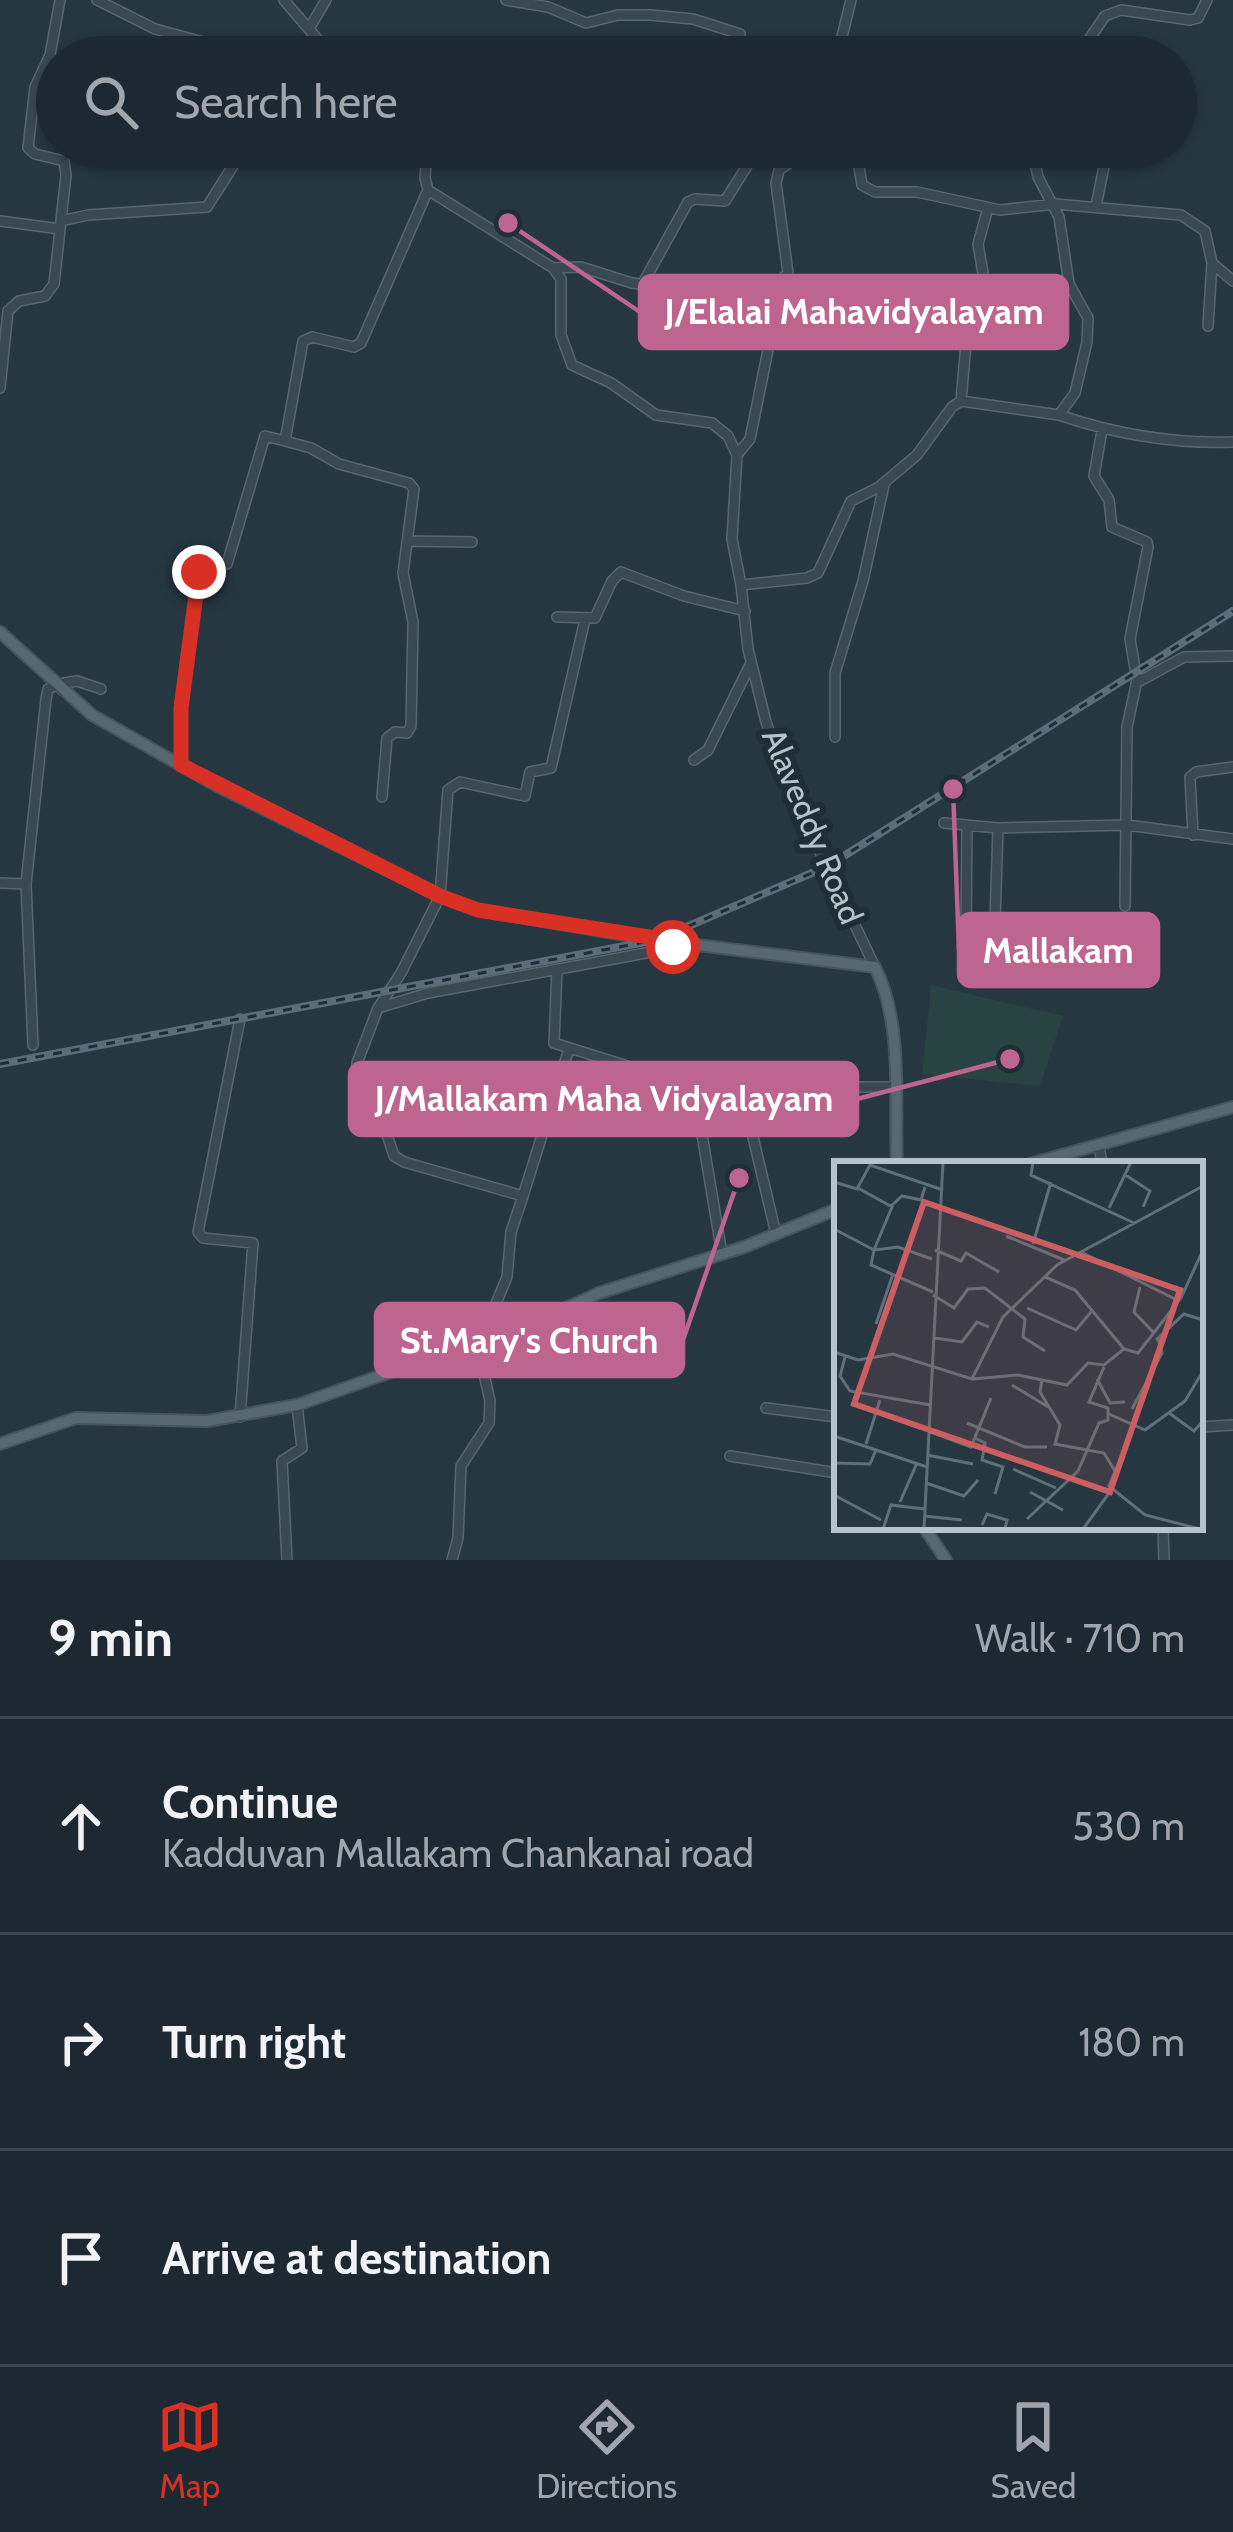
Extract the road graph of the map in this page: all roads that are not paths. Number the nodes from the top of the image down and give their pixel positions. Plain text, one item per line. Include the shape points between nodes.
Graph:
1 (60, 0) edge
2 (97, 0) edge
3 (284, 0) edge
4 (326, 0) edge
5 (506, 0) edge
6 (652, 0) edge
7 (851, 0) edge
8 (1207, 0) edge
9 (650, 15) junction
10 (310, 28) junction
11 (740, 34) dead end
12 (53, 36) edge
13 (181, 36) edge
14 (314, 36) edge
15 (842, 36) edge
16 (1093, 36) edge
17 (36, 83) edge
18 (36, 154) edge
19 (64, 168) edge
20 (231, 168) edge
21 (425, 168) edge
22 (746, 168) edge
23 (782, 168) edge
24 (859, 168) edge
25 (1036, 168) edge
26 (1104, 168) edge
27 (428, 190) junction
28 (1055, 204) junction
29 (1096, 206) junction
30 (988, 208) junction
31 (0, 220) edge
32 (60, 225) junction
33 (1212, 263) junction
34 (553, 268) junction
35 (1233, 281) edge
36 (642, 285) junction
37 (748, 287) junction
38 (1208, 326) dead end
39 (0, 388) edge
40 (961, 401) junction
41 (1059, 415) junction
42 (1102, 430) junction
43 (285, 441) junction
44 (1233, 442) edge
45 (737, 455) junction
46 (884, 483) junction
47 (408, 541) junction
48 (472, 542) dead end
49 (741, 585) junction
50 (745, 611) junction
51 (557, 617) dead end
52 (585, 619) junction
53 (0, 632) edge
54 (1233, 656) edge
55 (751, 663) junction
56 (1136, 683) junction
57 (60, 688) junction
58 (100, 689) dead end
59 (835, 737) dead end
60 (694, 760) dead end
61 (181, 765) junction
62 (1233, 767) edge
63 (382, 797) dead end
64 (944, 823) dead end
65 (967, 825) junction
66 (1127, 825) junction
67 (998, 828) junction
68 (1192, 835) junction
69 (1233, 839) edge
70 (0, 883) edge
71 (26, 884) junction
72 (440, 896) junction
73 (1125, 906) dead end
74 (966, 936) dead end
75 (693, 944) junction
76 (994, 951) dead end
77 (875, 967) junction
78 (557, 970) junction
79 (378, 1008) junction
80 (240, 1019) dead end
81 (33, 1045) dead end
82 (569, 1049) junction
83 (804, 1087) dead end
84 (894, 1087) junction
85 (1233, 1107) edge
86 (753, 1137) dead end
87 (1099, 1145) junction
88 (897, 1161) edge
89 (1041, 1161) edge
90 (1102, 1161) edge
91 (523, 1196) junction
92 (834, 1210) edge
93 (776, 1234) junction
94 (722, 1254) junction
95 (494, 1336) junction
96 (477, 1342) junction
97 (297, 1405) junction
98 (766, 1408) dead end
99 (240, 1417) junction
100 (834, 1417) edge
101 (1233, 1425) edge
102 (1203, 1427) edge
103 (0, 1444) edge
104 (730, 1456) dead end
105 (834, 1473) edge
106 (926, 1530) edge
107 (1163, 1530) edge
108 (287, 1560) edge
109 (452, 1560) edge
110 (946, 1560) edge
111 (1165, 1560) edge

1 - 12 street
2 - 13 street
3 - 10 street
4 - 10 street
5 - 9 street via 586,23
6 - 9 street
7 - 15 street
8 - 16 street via 1190,20 1111,13
9 - 11 street
10 - 14 street
17 - 18 street via 28,148
19 - 32 street
20 - 32 street via 207,207 88,215
21 - 27 street
22 - 36 street via 724,201 688,202
23 - 37 street via 776,183 788,273 778,283
24 - 30 street via 868,190
25 - 28 street
26 - 29 street
27 - 34 street
27 - 43 street via 361,343 302,340
28 - 29 street
28 - 30 street
28 - 41 street via 1069,284 1088,318 1075,393
29 - 33 street via 1195,222
30 - 40 street via 978,244 985,285 967,332
31 - 32 street
32 - 39 street via 54,284 45,296 8,310
33 - 35 street
33 - 38 street
34 - 36 street
34 - 45 street via 562,279 561,335 572,365 656,415 712,423
36 - 37 street via 710,294
37 - 45 street, Alaveddy Road via 770,340 750,440
40 - 41 street
40 - 46 street
41 - 42 street
42 - 44 street
42 - 56 street via 1094,476 1109,500 1109,521 1148,542 1130,639
43 - 47 street via 409,482
43 - 61 street via 265,436 227,565 199,572
45 - 49 street, Alaveddy Road via 732,539
46 - 49 street via 851,501 818,573
46 - 59 street via 835,674
47 - 48 street
47 - 63 street via 411,726 387,738
49 - 50 street, Alaveddy Road
50 - 52 street via 621,572 600,614
50 - 55 street, Alaveddy Road
51 - 52 street
52 - 72 street via 551,768 530,772 525,796 460,782 448,790
53 - 57 main road
54 - 56 street via 1184,657
55 - 60 street via 708,750
55 - 77 street, Alaveddy Road via 794,796
56 - 66 street via 1127,727
57 - 58 street via 70,681
57 - 61 main road
57 - 71 street via 48,689 46,699
61 - 72 main road
62 - 68 street via 1190,777
64 - 65 street
65 - 67 street
65 - 74 street
66 - 67 street
66 - 68 street
66 - 73 street
67 - 76 street
68 - 69 street
70 - 71 street
71 - 81 street
72 - 75 main road via 478,910
72 - 79 street
75 - 77 main road
75 - 78 street
77 - 84 main road via 889,995
78 - 79 street
78 - 82 street via 552,1038
79 - 91 street via 356,1076 381,1116 390,1152
80 - 99 street via 198,1232 253,1243
82 - 91 street
82 - 94 street via 694,1087
83 - 84 street
84 - 88 main road
85 - 87 main road
86 - 93 street
87 - 89 main road
87 - 90 street
91 - 95 street
92 - 93 main road
93 - 94 main road
94 - 95 main road
95 - 96 main road
96 - 97 main road
96 - 109 street via 489,1424 461,1466
97 - 99 main road
97 - 108 street via 302,1448 282,1461
98 - 100 street
99 - 103 main road via 76,1418
101 - 102 street
104 - 105 street
106 - 110 main road
107 - 111 street

